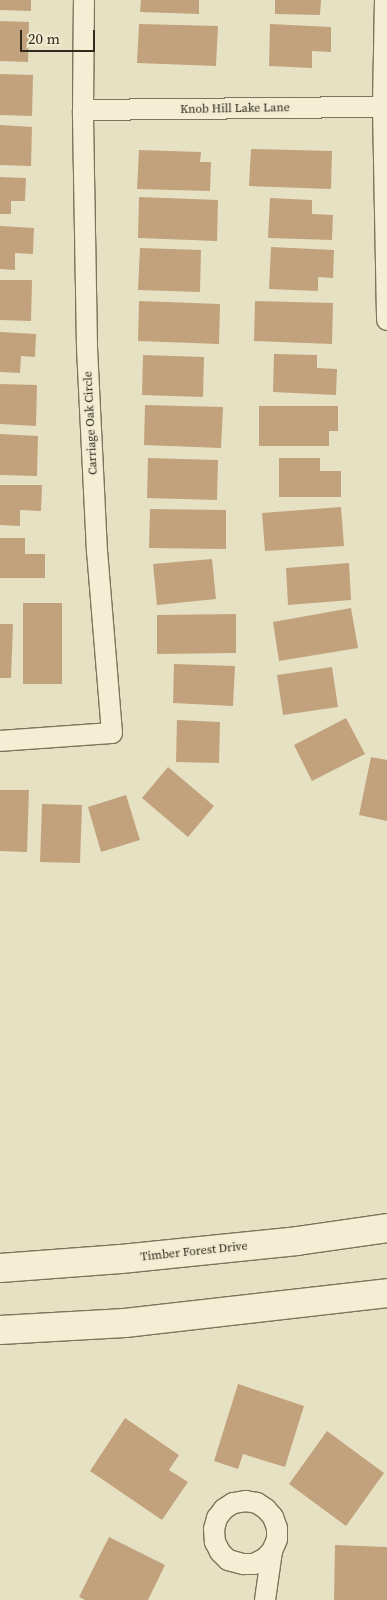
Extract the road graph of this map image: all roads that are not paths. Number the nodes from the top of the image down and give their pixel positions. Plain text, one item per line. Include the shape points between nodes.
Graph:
1 (84, 0) edge
2 (385, 0) edge
3 (385, 107) edge
4 (83, 110) junction
5 (387, 320) edge
6 (0, 742) edge
7 (387, 1228) edge
8 (0, 1268) edge
9 (387, 1293) edge
10 (0, 1330) edge
11 (272, 1551) dead end
12 (265, 1600) edge

1 - 4 street, Carriage Oak Circle
2 - 3 street
3 - 4 street, Knob Hill Lake Lane
3 - 5 street
4 - 6 street, Carriage Oak Circle via 88,356 97,552 112,734
7 - 8 main road, Timber Forest Drive via 131,1258
9 - 10 main road via 125,1323
11 - 12 street

